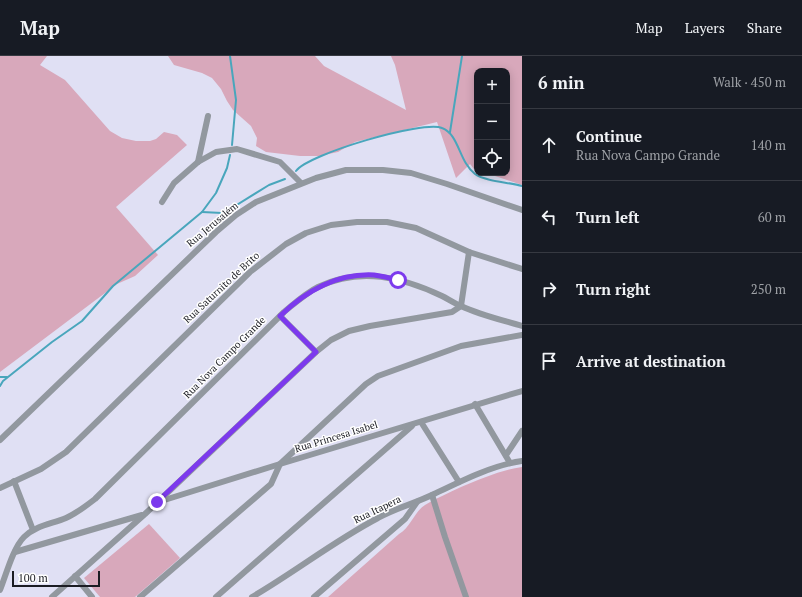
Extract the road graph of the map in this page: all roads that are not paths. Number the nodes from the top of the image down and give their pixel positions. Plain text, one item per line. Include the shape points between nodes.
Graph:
1 (208, 116) dead end
2 (198, 162) junction
3 (301, 184) junction
4 (162, 202) dead end
5 (522, 210) edge
6 (469, 252) junction
7 (522, 269) edge
8 (460, 306) junction
9 (280, 316) junction
10 (522, 326) edge
11 (522, 335) edge
12 (316, 352) junction
13 (522, 391) edge
14 (475, 404) junction
15 (418, 423) junction
16 (522, 431) edge
17 (0, 440) edge
18 (506, 455) junction
19 (522, 461) edge
20 (510, 462) junction
21 (280, 464) junction
22 (14, 481) junction
23 (459, 482) junction
24 (0, 488) edge
25 (432, 495) junction
26 (157, 502) junction
27 (417, 502) junction
28 (145, 514) junction
29 (33, 530) junction
30 (15, 552) junction
31 (75, 576) junction
32 (0, 590) edge
33 (52, 597) edge
34 (92, 597) edge
35 (140, 597) edge
36 (216, 597) edge
37 (252, 597) edge
38 (314, 597) edge
39 (466, 597) edge

1 - 2 street
2 - 3 street via 216,152 237,149 280,162
2 - 4 street via 174,183
3 - 5 street, Rua Jerusalém via 346,170 410,173
3 - 17 street, Rua Jerusalém via 256,202 216,232
6 - 7 street, Rua Saturnito de Brito
6 - 8 street
6 - 22 street, Rua Saturnito de Brito via 416,228 387,222 338,224 306,233 286,244 250,272 66,452 41,469
8 - 9 street, Rua Nova Campo Grande via 423,287 375,275 357,275 336,279 317,287
8 - 10 street, Rua Nova Campo Grande
8 - 12 street via 452,312 349,331 331,340
9 - 12 street
9 - 29 street, Rua Nova Campo Grande via 95,499 66,518
11 - 21 street via 460,346 378,376 366,384
12 - 26 street
13 - 14 street, Rua Princesa Isabel
14 - 15 street, Rua Princesa Isabel
14 - 18 street
15 - 21 street, Rua Princesa Isabel
15 - 23 street
15 - 36 street
16 - 18 street
18 - 20 street
19 - 20 street, Rua Itapera
20 - 23 street, Rua Itapera
21 - 26 street, Rua Princesa Isabel
21 - 35 street via 271,484
22 - 24 street, Rua Saturnito de Brito
22 - 29 street
23 - 25 street, Rua Itapera
25 - 27 street, Rua Itapera
25 - 39 street
26 - 28 street
27 - 37 street, Rua Itapera via 397,508 351,533
27 - 38 street via 405,519
28 - 30 street
28 - 31 street
29 - 30 street, Rua Nova Campo Grande via 23,538
30 - 32 street, Rua Nova Campo Grande
31 - 33 street
31 - 34 street

